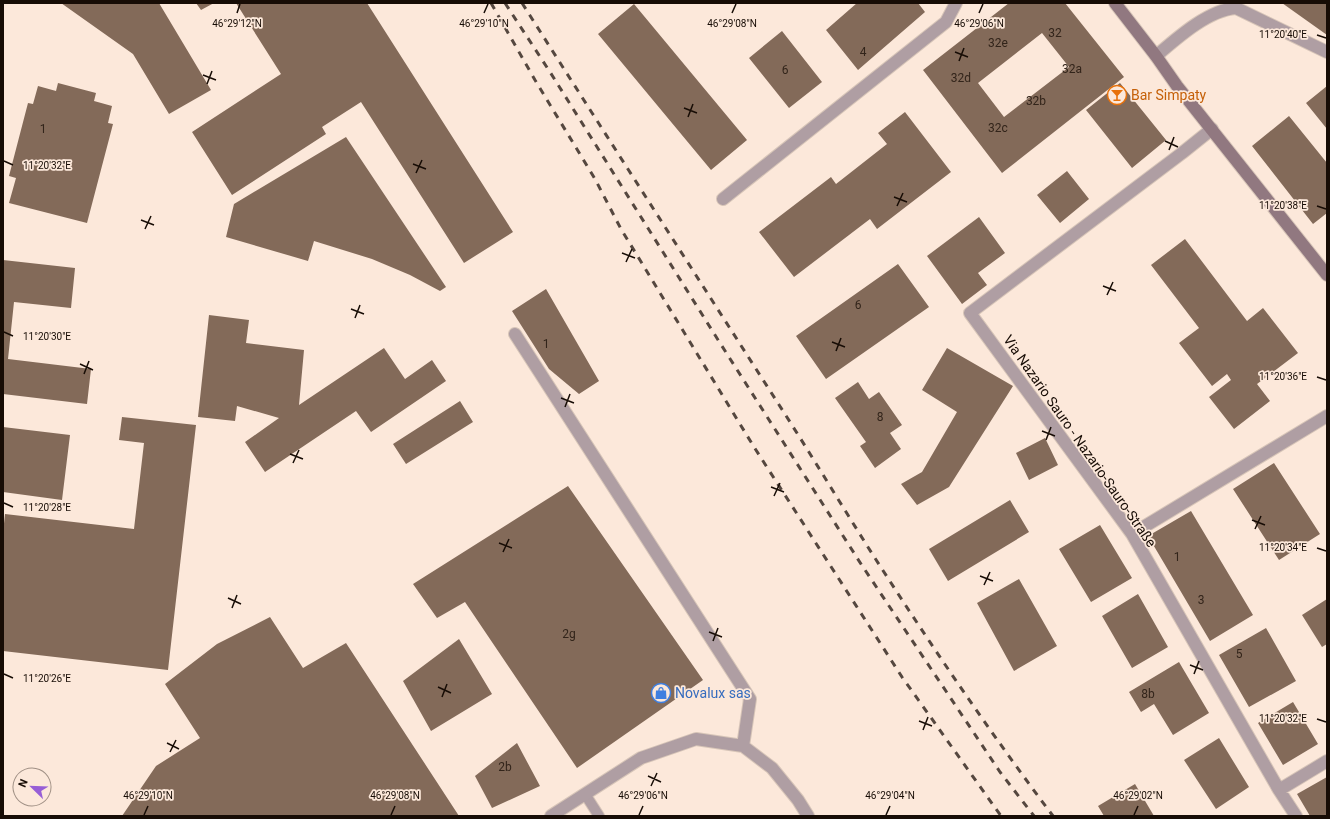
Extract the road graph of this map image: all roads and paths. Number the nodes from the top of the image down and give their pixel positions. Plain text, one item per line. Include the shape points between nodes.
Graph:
1 (956, 3) edge
2 (1115, 3) edge
3 (1327, 52) edge
4 (1156, 56) junction
5 (1212, 129) junction
6 (723, 198) dead end
7 (1327, 275) edge
8 (515, 334) dead end
9 (1327, 416) edge
10 (1132, 534) junction
11 (743, 746) junction
12 (1327, 761) edge
13 (1279, 790) junction
14 (585, 794) junction
15 (551, 816) edge
16 (599, 816) edge
17 (808, 816) edge
18 (1296, 816) edge

1 - 6 street via 946,22
2 - 4 street
3 - 4 street via 1236,8 1210,16
4 - 5 street
5 - 7 street
5 - 10 street, Via Nazario Sauro - Nazario-Sauro-Straße via 970,313
8 - 11 street via 750,699
9 - 10 street
10 - 13 street, Via Nazario Sauro - Nazario-Sauro-Straße
11 - 14 street via 696,739 641,758
11 - 17 street via 772,768
12 - 13 street
13 - 18 street, Via Nazario Sauro - Nazario-Sauro-Straße
14 - 15 street
14 - 16 lane

